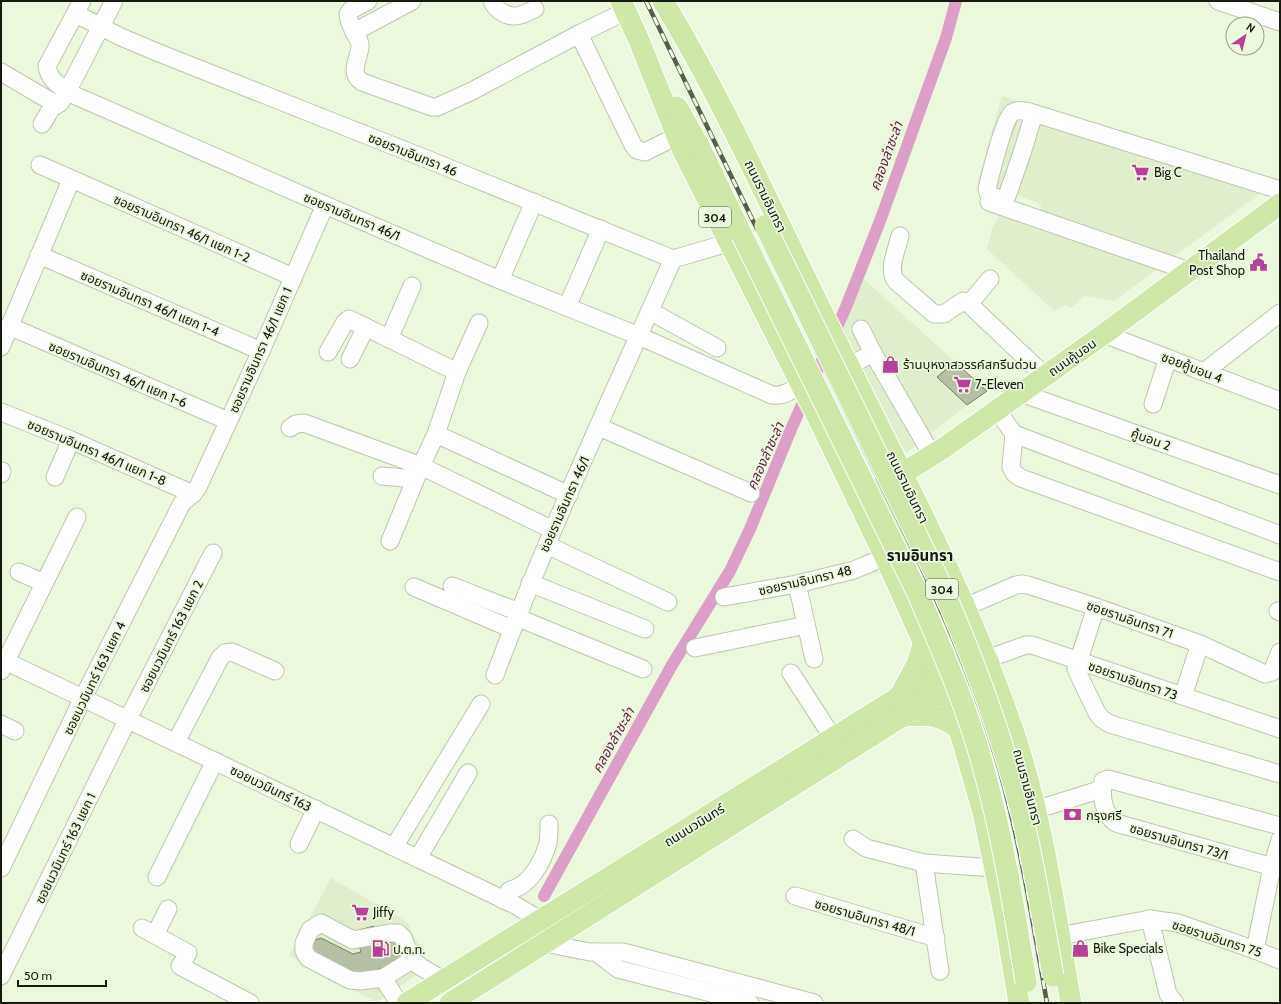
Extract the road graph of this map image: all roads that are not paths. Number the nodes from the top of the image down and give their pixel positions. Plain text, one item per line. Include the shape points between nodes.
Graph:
1 (114, 1) edge
2 (368, 1) edge
3 (412, 1) edge
4 (492, 1) edge
5 (658, 1) edge
6 (663, 1) edge
7 (1218, 1) edge
8 (624, 6) edge
9 (79, 7) edge
10 (535, 9) dead end
11 (1280, 22) edge
12 (100, 26) junction
13 (354, 32) junction
14 (579, 34) junction
15 (638, 38) junction
16 (1, 72) edge
17 (67, 92) junction
18 (54, 104) junction
19 (1034, 114) junction
20 (42, 124) dead end
21 (677, 136) junction
22 (999, 146) junction
23 (1022, 153) junction
24 (40, 165) dead end
25 (71, 180) junction
26 (1280, 190) edge
27 (534, 202) junction
28 (989, 202) dead end
29 (1280, 204) edge
30 (325, 205) junction
31 (601, 229) junction
32 (900, 236) dead end
33 (735, 239) junction
34 (39, 255) junction
35 (673, 259) junction
36 (1189, 271) junction
37 (293, 277) junction
38 (500, 280) junction
39 (990, 280) dead end
40 (412, 286) dead end
41 (969, 304) junction
42 (567, 306) junction
43 (650, 311) junction
44 (1280, 313) edge
45 (479, 323) dead end
46 (9, 326) junction
47 (366, 327) junction
48 (861, 330) dead end
49 (1104, 334) junction
50 (639, 336) junction
51 (389, 339) junction
52 (1, 347) edge
53 (717, 348) dead end
54 (261, 351) junction
55 (328, 352) dead end
56 (873, 353) junction
57 (1168, 358) junction
58 (350, 359) dead end
59 (846, 360) junction
60 (457, 372) junction
61 (1204, 372) junction
62 (1044, 376) junction
63 (802, 387) junction
64 (1021, 393) junction
65 (1280, 401) edge
66 (1153, 404) dead end
67 (997, 410) junction
68 (1, 412) edge
69 (871, 412) junction
70 (228, 421) junction
71 (821, 424) junction
72 (598, 427) junction
73 (290, 428) dead end
74 (436, 434) junction
75 (1014, 434) junction
76 (71, 440) junction
77 (932, 454) junction
78 (418, 473) junction
79 (902, 474) junction
80 (382, 476) dead end
81 (55, 477) dead end
82 (884, 484) junction
83 (1280, 485) edge
84 (751, 492) dead end
85 (193, 494) junction
86 (569, 495) junction
87 (857, 500) junction
88 (77, 517) dead end
89 (1280, 535) edge
90 (550, 537) junction
91 (390, 541) dead end
92 (213, 553) dead end
93 (885, 557) junction
94 (19, 572) dead end
95 (1280, 572) edge
96 (44, 583) junction
97 (530, 583) junction
98 (797, 584) junction
99 (452, 586) dead end
100 (414, 587) dead end
101 (899, 589) junction
102 (724, 597) dead end
103 (668, 602) dead end
104 (962, 602) junction
105 (1096, 607) junction
106 (911, 616) junction
107 (516, 619) junction
108 (806, 625) junction
109 (645, 629) dead end
110 (924, 642) junction
111 (1200, 644) junction
112 (695, 648) dead end
113 (1280, 652) edge
114 (986, 657) junction
115 (814, 659) dead end
116 (1078, 661) junction
117 (3, 664) edge
118 (643, 669) dead end
119 (275, 671) dead end
120 (791, 673) dead end
121 (495, 675) dead end
122 (941, 682) junction
123 (1183, 696) junction
124 (83, 698) junction
125 (481, 704) dead end
126 (901, 707) junction
127 (128, 719) junction
128 (1280, 729) edge
129 (960, 732) junction
130 (1014, 732) junction
131 (833, 738) junction
132 (176, 742) junction
133 (215, 761) junction
134 (468, 773) dead end
135 (1280, 774) edge
136 (1102, 790) junction
137 (316, 809) junction
138 (1035, 810) junction
139 (549, 824) dead end
140 (1280, 826) edge
141 (852, 839) dead end
142 (1280, 840) edge
143 (299, 844) dead end
144 (394, 847) junction
145 (418, 858) junction
146 (924, 863) junction
147 (1, 868) edge
148 (994, 868) junction
149 (1276, 868) edge
150 (157, 877) dead end
151 (795, 896) dead end
152 (504, 900) junction
153 (168, 909) dead end
154 (1150, 919) junction
155 (540, 920) junction
156 (1059, 936) junction
157 (936, 938) junction
158 (546, 943) junction
159 (1255, 950) junction
160 (412, 960) junction
161 (1280, 960) edge
162 (940, 971) dead end
163 (1, 976) edge
164 (383, 978) junction
165 (443, 980) junction
166 (718, 985) junction
167 (250, 1003) edge
168 (399, 1003) edge
169 (407, 1003) edge
170 (450, 1003) edge
171 (750, 1003) edge
172 (814, 1003) edge
173 (1019, 1003) edge
174 (1030, 1003) edge
175 (1058, 1003) edge
176 (1071, 1003) edge
177 (1175, 1003) edge

1 - 12 street
2 - 13 street via 348,14
3 - 13 street
4 - 10 street via 494,7 515,17
5 - 175 main road, ถนนรามอินทรา / 304, bridge via 964,637 1021,811
6 - 59 main road, ถนนรามอินทรา / 304 via 718,99
7 - 11 street
8 - 14 street
8 - 15 main road, 304
9 - 12 street, ซอยรามอินทรา 46
9 - 17 street, ซอยรามอินทรา 46/1 via 47,66 52,79
12 - 17 street
12 - 27 street, ซอยรามอินทรา 46 via 159,54
13 - 14 street via 360,44 355,73 357,79 432,107 472,91
14 - 21 street via 638,150 645,152
15 - 21 main road, 304
15 - 33 main road, 304 via 698,144
16 - 18 street
17 - 18 street via 60,103
17 - 30 street, ซอยรามอินทรา 46/1
18 - 20 street
19 - 22 street via 1022,110 1012,113
19 - 23 street
19 - 26 street
21 - 33 main road, 304 via 683,152
22 - 23 street
22 - 23 street via 987,192 1002,199 1006,197
24 - 25 street, ซอยรามอินทรา 46/1 แยก 1-2
25 - 34 street
25 - 37 street, ซอยรามอินทรา 46/1 แยก 1-2
27 - 31 street, ซอยรามอินทรา 46
27 - 38 street
28 - 36 street
29 - 36 main road, ถนนคู้บอน
30 - 37 street, ซอยรามอินทรา 46/1 แยก 1
30 - 38 street, ซอยรามอินทรา 46/1
31 - 35 street, ซอยรามอินทรา 46
31 - 42 street
32 - 41 street via 892,271 896,282 934,314 944,314 963,301
33 - 35 street
33 - 63 main road, 304
33 - 174 main road, 304, bridge via 918,594 945,657 993,802 1012,890
34 - 46 street
34 - 54 street, ซอยรามอินทรา 46/1 แยก 1-4
35 - 43 street
36 - 49 main road, ถนนคู้บอน
37 - 54 street, ซอยรามอินทรา 46/1 แยก 1
38 - 42 street, ซอยรามอินทรา 46/1
39 - 41 street
40 - 51 street
41 - 62 street
42 - 50 street, ซอยรามอินทรา 46/1
43 - 50 street
43 - 53 street
44 - 61 street
45 - 60 street
46 - 52 street
46 - 70 street, ซอยรามอินทรา 46/1 แยก 1-6
47 - 51 street
47 - 55 street via 349,319 344,322
47 - 58 street
48 - 56 street
49 - 57 street, ซอยคู้บอน 4
49 - 62 main road, ถนนคู้บอน
50 - 63 street, ซอยรามอินทรา 46/1 via 772,395 778,396
50 - 72 street, ซอยรามอินทรา 46/1
51 - 60 street
54 - 70 street, ซอยรามอินทรา 46/1 แยก 1
56 - 59 street
56 - 77 street
57 - 61 street, ซอยคู้บอน 4
57 - 66 street
59 - 69 main road, ถนนรามอินทรา / 304
60 - 74 street
61 - 65 street, ซอยคู้บอน 4
62 - 64 main road, ถนนคู้บอน
63 - 71 main road, 304
64 - 67 main road, ถนนคู้บอน
64 - 83 street, คู้บอน 2
67 - 75 street
67 - 77 main road, ถนนคู้บอน
68 - 76 street, ซอยรามอินทรา 46/1 แยก 1-8
69 - 71 main road via 868,424 855,433 837,435
69 - 79 main road, ถนนรามอินทรา / 304
70 - 85 street, ซอยรามอินทรา 46/1 แยก 1
71 - 87 main road, 304
72 - 84 street
72 - 86 street, ซอยรามอินทรา 46/1
73 - 78 street via 304,423
74 - 78 street
74 - 86 street
75 - 89 street
75 - 95 street via 1011,467 1021,478
76 - 81 street
76 - 85 street, ซอยรามอินทรา 46/1 แยก 1-8
77 - 79 main road, ถนนคู้บอน
78 - 80 street
78 - 90 street
78 - 91 street
79 - 82 main road, ถนนคู้บอน
79 - 104 main road, ถนนรามอินทรา / 304
82 - 87 main road, ถนนคู้บอน
82 - 101 main road via 882,493 905,545 906,562
85 - 124 street, ซอยนวมินทร์ 163 แยก 4 via 182,503
86 - 90 street, ซอยรามอินทรา 46/1
87 - 93 main road, 304
88 - 96 street
90 - 97 street, ซอยรามอินทรา 46/1
90 - 103 street
92 - 127 street, ซอยนวมินทร์ 163 แยก 2
93 - 98 street, ซอยรามอินทรา 48 via 854,570
93 - 101 main road, 304
94 - 96 street
96 - 117 street
97 - 107 street, ซอยรามอินทรา 46/1
97 - 109 street
98 - 102 street, ซอยรามอินทรา 48
98 - 108 street
99 - 107 street
100 - 107 street
101 - 106 main road, 304
104 - 105 street, ซอยรามอินทรา 71 via 1022,584
104 - 106 main road via 951,619 943,625 933,626 919,622
104 - 114 main road, ถนนรามอินทรา / 304
105 - 111 street, ซอยรามอินทรา 71
105 - 116 street
106 - 110 main road, 304
107 - 118 street
107 - 121 street, ซอยรามอินทรา 46/1
108 - 112 street
108 - 115 street
110 - 122 main road, 304
110 - 126 main road
111 - 113 street, ซอยรามอินทรา 71 via 1265,674 1272,672
111 - 123 street
114 - 116 street, ซอยรามอินทรา 73 via 1032,645
114 - 122 main road, ถนนนวมินทร์
114 - 130 main road, ถนนรามอินทรา / 304
116 - 123 street, ซอยรามอินทรา 73
116 - 135 street via 1076,669 1097,713 1110,724
117 - 124 street, ซอยนวมินทร์ 163
119 - 132 street via 232,652 225,653
120 - 131 street
122 - 126 main road, ถนนนวมินทร์
122 - 129 main road, 304
123 - 128 street, ซอยรามอินทรา 73
124 - 127 street, ซอยนวมินทร์ 163
124 - 147 street, ซอยนวมินทร์ 163 แยก 4
125 - 144 street
126 - 129 main road via 948,721
126 - 131 main road, ถนนนวมินทร์
126 - 158 main road, ถนนนวมินทร์
127 - 132 street, ซอยนวมินทร์ 163
127 - 163 street, ซอยนวมินทร์ 163 แยก 1
129 - 130 main road via 979,720 988,719 999,722
129 - 148 main road, 304 via 983,812
130 - 138 main road, ถนนรามอินทรา / 304
131 - 155 main road, ถนนนวมินทร์
132 - 133 street, ซอยนวมินทร์ 163
133 - 137 street, ซอยนวมินทร์ 163
133 - 150 street
134 - 145 street
136 - 138 street
136 - 140 street via 1103,781 1108,778
136 - 149 street, ซอยรามอินทรา 73/1 via 1106,813 1109,819 1116,823
137 - 143 street
137 - 144 street, ซอยนวมินทร์ 163
138 - 156 main road, ถนนรามอินทรา / 304
139 - 152 street via 548,843 538,865 524,885 510,890
141 - 146 street via 866,848
142 - 149 street
144 - 145 street, ซอยนวมินทร์ 163
145 - 152 street, ซอยนวมินทร์ 163
146 - 148 street
146 - 157 street, ซอยรามอินทรา 48/1
148 - 173 main road, 304
149 - 159 street
151 - 157 street, ซอยรามอินทรา 48/1
152 - 155 street, ซอยนวมินทร์ 163
153 - 167 street via 148,931 188,953 180,966
154 - 156 street, ซอยรามอินทรา 75
154 - 159 street, ซอยรามอินทรา 75 via 1178,923
154 - 177 street via 1168,994
155 - 165 main road, ถนนนวมินทร์
156 - 176 main road, ถนนรามอินทรา / 304
157 - 162 street, ซอยรามอินทรา 48/1
158 - 166 street via 596,952 618,969
158 - 170 main road, ถนนนวมินทร์
159 - 161 street, ซอยรามอินทรา 75
160 - 164 street
160 - 164 street via 403,938 398,933 353,940 321,923 310,930 304,943 304,951 308,958 350,980
160 - 165 street
164 - 168 street
165 - 169 main road, ถนนนวมินทร์
166 - 171 street
166 - 172 street

